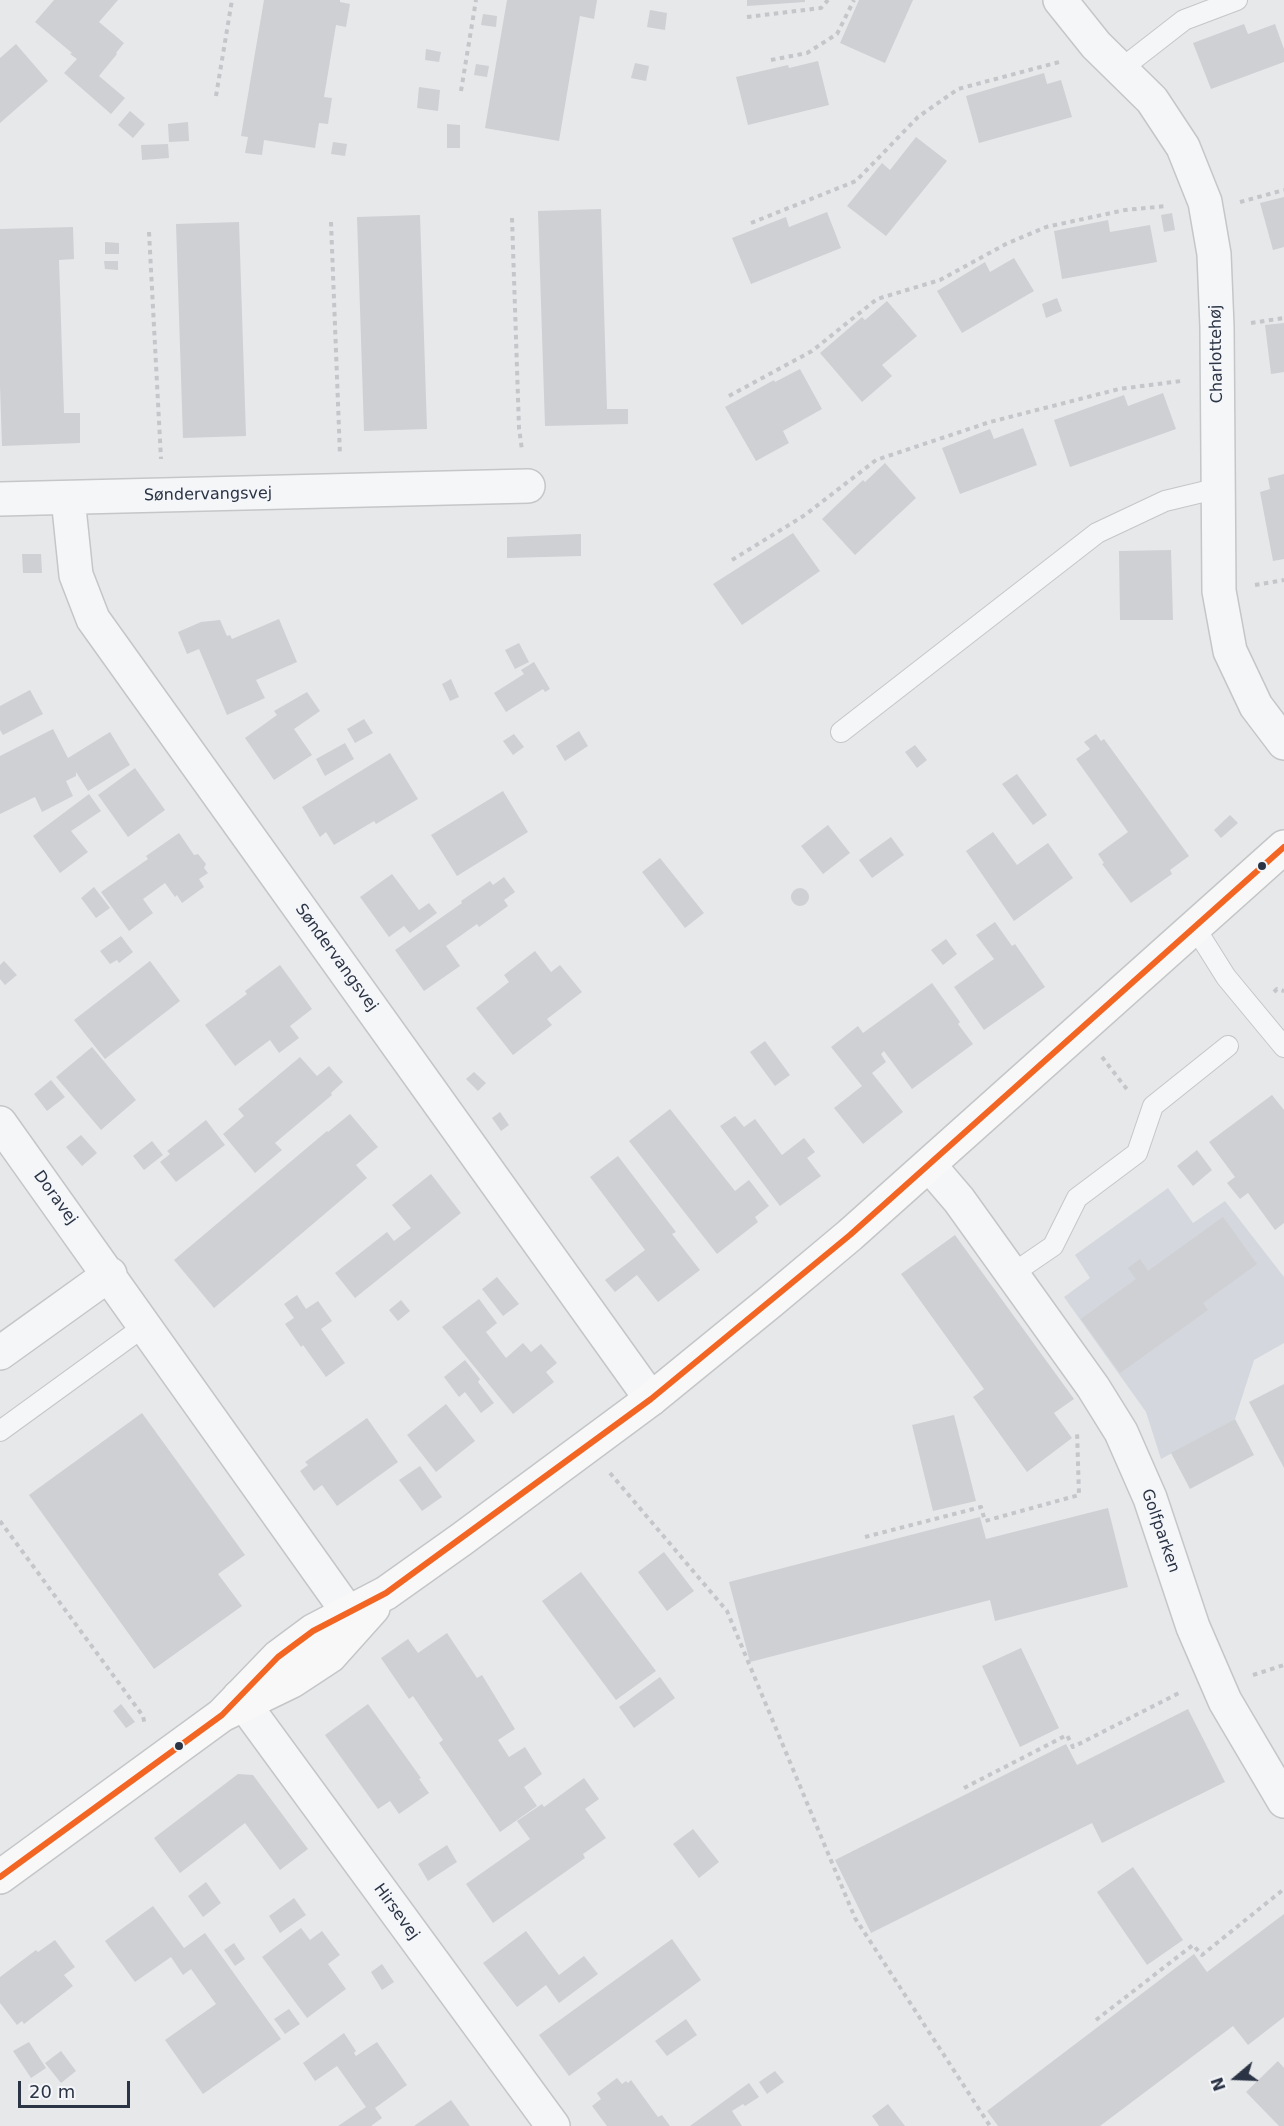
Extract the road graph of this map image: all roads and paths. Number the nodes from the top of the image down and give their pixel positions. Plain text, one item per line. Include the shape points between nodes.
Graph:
1 (232, 0) edge
2 (476, 0) edge
3 (828, 0) edge
4 (854, 0) edge
5 (1060, 0) edge
6 (1237, 0) edge
7 (747, 17) dead end
8 (1096, 45) junction
9 (771, 60) dead end
10 (1121, 69) junction
11 (461, 91) dead end
12 (216, 96) dead end
13 (1284, 190) edge
14 (1205, 202) junction
15 (512, 218) dead end
16 (331, 222) dead end
17 (752, 223) dead end
18 (149, 232) dead end
19 (1219, 376) junction
20 (729, 396) dead end
21 (528, 486) joint
22 (1219, 488) junction
23 (341, 491) junction
24 (163, 496) junction
25 (68, 498) junction
26 (0, 499) edge
27 (732, 560) dead end
28 (841, 732) dead end
29 (1284, 743) edge
30 (1284, 847) edge
31 (1194, 926) junction
32 (1080, 1028) junction
33 (1228, 1046) dead end
34 (1284, 1047) edge
35 (1149, 1118) junction
36 (0, 1123) edge
37 (928, 1165) junction
38 (110, 1274) junction
39 (1012, 1275) junction
40 (146, 1325) junction
41 (0, 1353) edge
42 (651, 1399) junction
43 (1108, 1412) junction
44 (0, 1431) edge
45 (586, 1446) junction
46 (0, 1521) edge
47 (865, 1537) dead end
48 (353, 1619) junction
49 (1214, 1676) junction
50 (235, 1706) junction
51 (154, 1765) junction
52 (964, 1788) dead end
53 (1284, 1801) edge
54 (0, 1878) edge
55 (1284, 1889) edge
56 (1096, 2020) dead end
57 (553, 2126) edge
58 (990, 2126) edge

1 - 12 path
2 - 11 path
3 - 7 path via 821,8
4 - 9 path via 837,34 807,53
5 - 8 street, Charlottehøj
6 - 10 lane via 1184,20
8 - 10 street, Charlottehøj
8 - 17 path via 1073,58 958,89 918,117 856,182
10 - 14 street, Charlottehøj via 1152,100 1182,147
13 - 14 path via 1229,205
14 - 19 street, Charlottehøj via 1214,254
14 - 20 path via 1125,210 1046,227 940,280 877,299 812,351
15 - 21 path via 519,428
16 - 23 path
18 - 24 path
19 - 22 street, Charlottehøj
19 - 27 path via 1119,389 990,422 876,460 805,515
21 - 23 street, Søndervangsvej
22 - 28 lane via 1165,501 1097,533
22 - 29 street, Charlottehøj via 1219,591 1230,651 1256,706
23 - 24 street, Søndervangsvej
24 - 25 street, Søndervangsvej
25 - 26 street, Søndervangsvej
25 - 42 street, Søndervangsvej via 76,575 93,618
30 - 31 street
31 - 32 street
31 - 34 lane via 1226,977
32 - 35 path
32 - 37 street
33 - 35 lane via 1153,1106
35 - 39 lane via 1137,1153 1077,1198 1053,1246
36 - 38 street, Doravej
37 - 39 street, Golfparken
37 - 42 street
38 - 40 street, Doravej
38 - 41 street
39 - 43 street, Golfparken
40 - 44 lane
40 - 48 street, Doravej
42 - 45 street
43 - 47 path via 1076,1431 1079,1495 985,1521 981,1507
43 - 49 street, Golfparken via 1150,1498 1193,1627
45 - 48 street
45 - 58 path via 727,1611 855,1918
46 - 51 path via 143,1716
48 - 50 street via 313,1631 278,1657
49 - 52 path via 1073,1747 1066,1735
49 - 53 street, Golfparken
50 - 51 street
50 - 57 street, Hirsevej
51 - 54 street
55 - 56 path via 1202,1955 1193,1945

